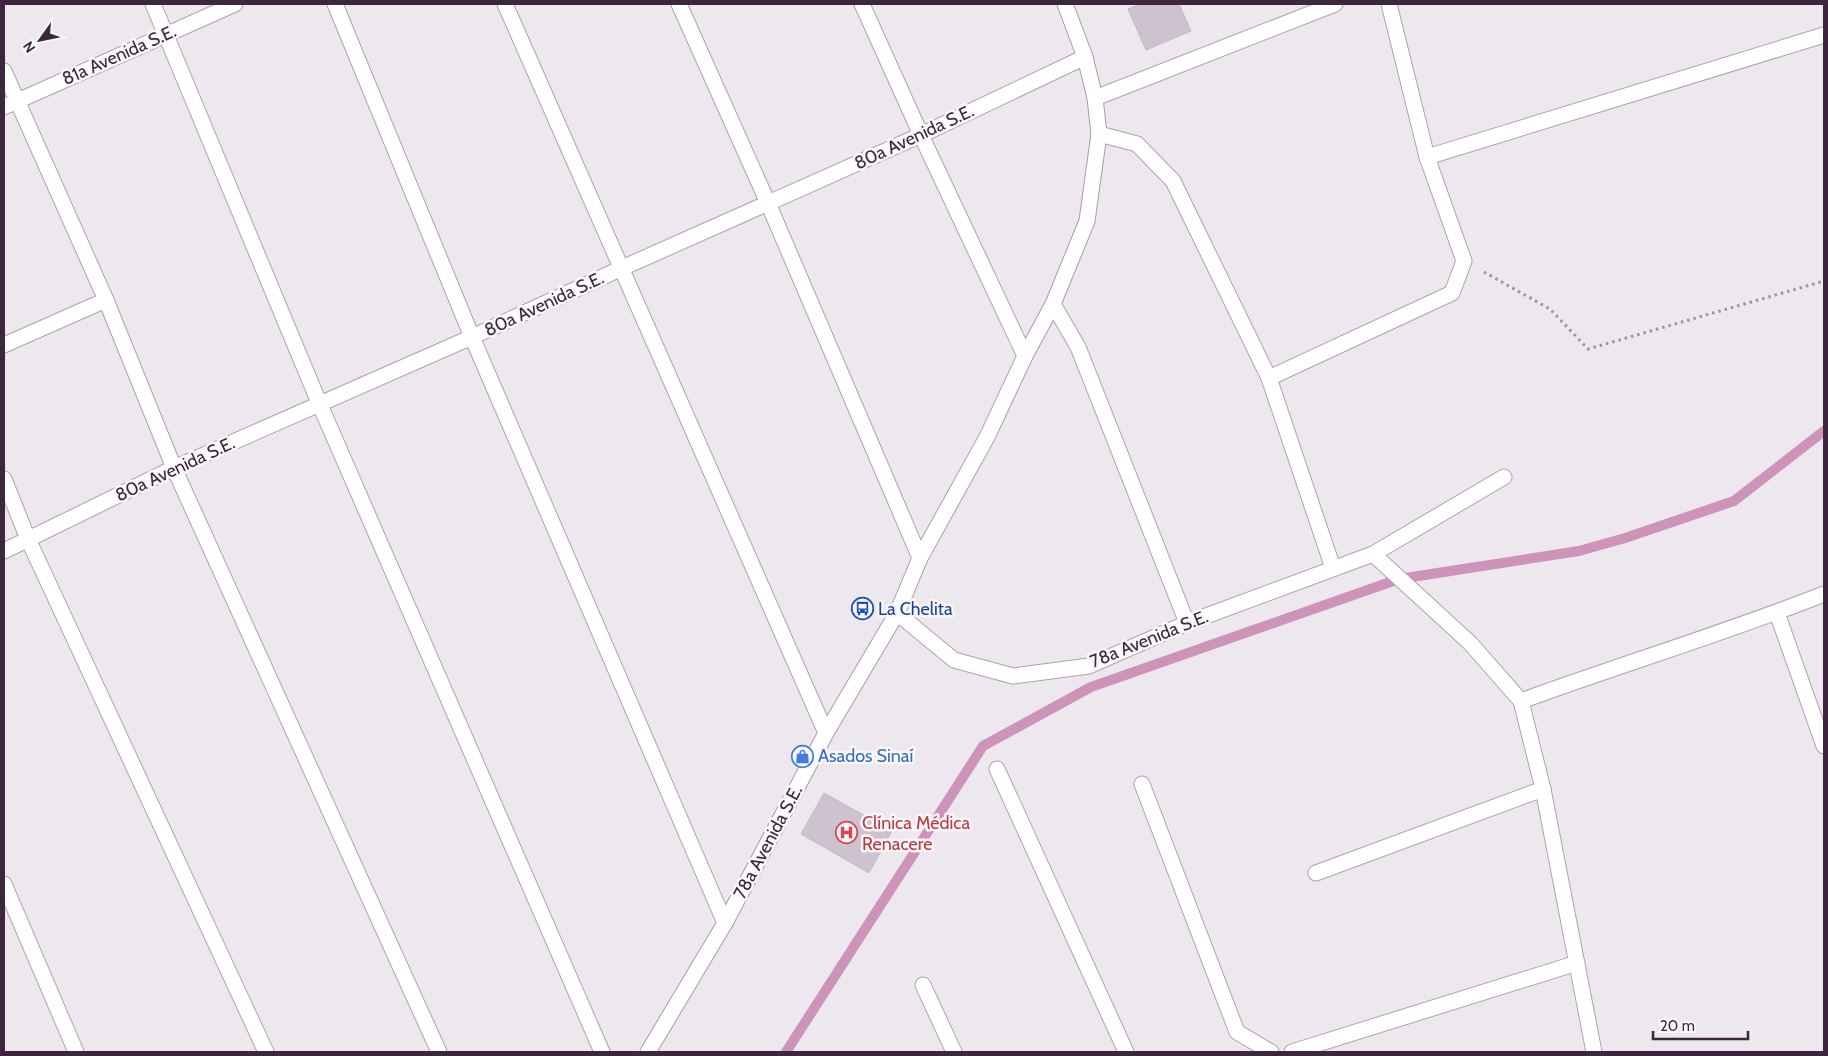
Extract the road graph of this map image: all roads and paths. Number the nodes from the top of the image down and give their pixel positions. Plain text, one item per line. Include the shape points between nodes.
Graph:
1 (153, 4) edge
2 (235, 4) edge
3 (335, 4) edge
4 (505, 4) edge
5 (679, 4) edge
6 (862, 4) edge
7 (1065, 4) edge
8 (1336, 4) edge
9 (1390, 4) edge
10 (166, 34) junction
11 (1824, 35) edge
12 (1085, 57) junction
13 (4, 71) edge
14 (1095, 98) junction
15 (10, 104) edge
16 (1099, 134) junction
17 (921, 135) junction
18 (1427, 157) junction
19 (768, 203) junction
20 (1464, 261) junction
21 (622, 268) junction
22 (1824, 281) edge
23 (106, 300) junction
24 (1053, 304) junction
25 (472, 338) junction
26 (4, 345) edge
27 (1025, 356) junction
28 (1269, 378) junction
29 (320, 405) junction
30 (174, 468) junction
31 (1504, 477) dead end
32 (4, 479) edge
33 (28, 539) junction
34 (4, 551) edge
35 (1373, 554) junction
36 (920, 558) junction
37 (1333, 568) junction
38 (1824, 594) edge
39 (1777, 613) junction
40 (897, 614) junction
41 (1187, 623) junction
42 (1521, 700) junction
43 (826, 733) junction
44 (1824, 746) edge
45 (997, 769) dead end
46 (1142, 784) dead end
47 (1543, 789) junction
48 (1316, 873) dead end
49 (5, 888) edge
50 (726, 923) junction
51 (1577, 963) junction
52 (924, 985) dead end
53 (76, 1052) edge
54 (266, 1052) edge
55 (439, 1052) edge
56 (602, 1052) edge
57 (648, 1052) edge
58 (954, 1052) edge
59 (1126, 1052) edge
60 (1271, 1052) edge
61 (1292, 1052) edge
62 (1594, 1052) edge

1 - 10 street
2 - 10 street, 81a Avenida S.E.
3 - 25 street
4 - 21 street
5 - 19 street
6 - 17 street
7 - 12 street
8 - 14 street
9 - 18 street
10 - 15 street, 81a Avenida S.E.
10 - 29 street
11 - 18 street
12 - 14 street
12 - 17 street, 80a Avenida S.E.
13 - 15 street
14 - 16 street
15 - 23 street
16 - 24 street via 1087,221
16 - 28 street via 1137,144 1173,181
17 - 19 street, 80a Avenida S.E.
17 - 27 street
18 - 20 street
19 - 21 street, 80a Avenida S.E.
19 - 36 street
20 - 22 path via 1550,309 1588,349
20 - 28 street via 1452,293
21 - 25 street, 80a Avenida S.E.
21 - 43 street
23 - 26 street
23 - 30 street
24 - 27 street
24 - 41 street via 1078,347
25 - 29 street, 80a Avenida S.E.
25 - 50 street
27 - 36 street via 987,437
28 - 37 street
29 - 30 street, 80a Avenida S.E.
29 - 56 street
30 - 33 street, 80a Avenida S.E.
30 - 55 street
31 - 35 street, 78a Avenida S.E.
32 - 33 street
33 - 34 street, 80a Avenida S.E.
33 - 54 street
35 - 37 street, 78a Avenida S.E.
35 - 42 street via 1470,643
36 - 40 street
37 - 41 street, 78a Avenida S.E.
38 - 39 street
39 - 42 street
39 - 44 street
40 - 41 street, 78a Avenida S.E. via 954,660 1013,676 1089,666
40 - 43 street, 78a Avenida S.E.
42 - 47 street
43 - 50 street, 78a Avenida S.E.
45 - 59 street
46 - 60 street via 1237,1032
47 - 48 street
47 - 51 street
49 - 53 street
50 - 57 street, 78a Avenida S.E.
51 - 61 street
51 - 62 street
52 - 58 street

